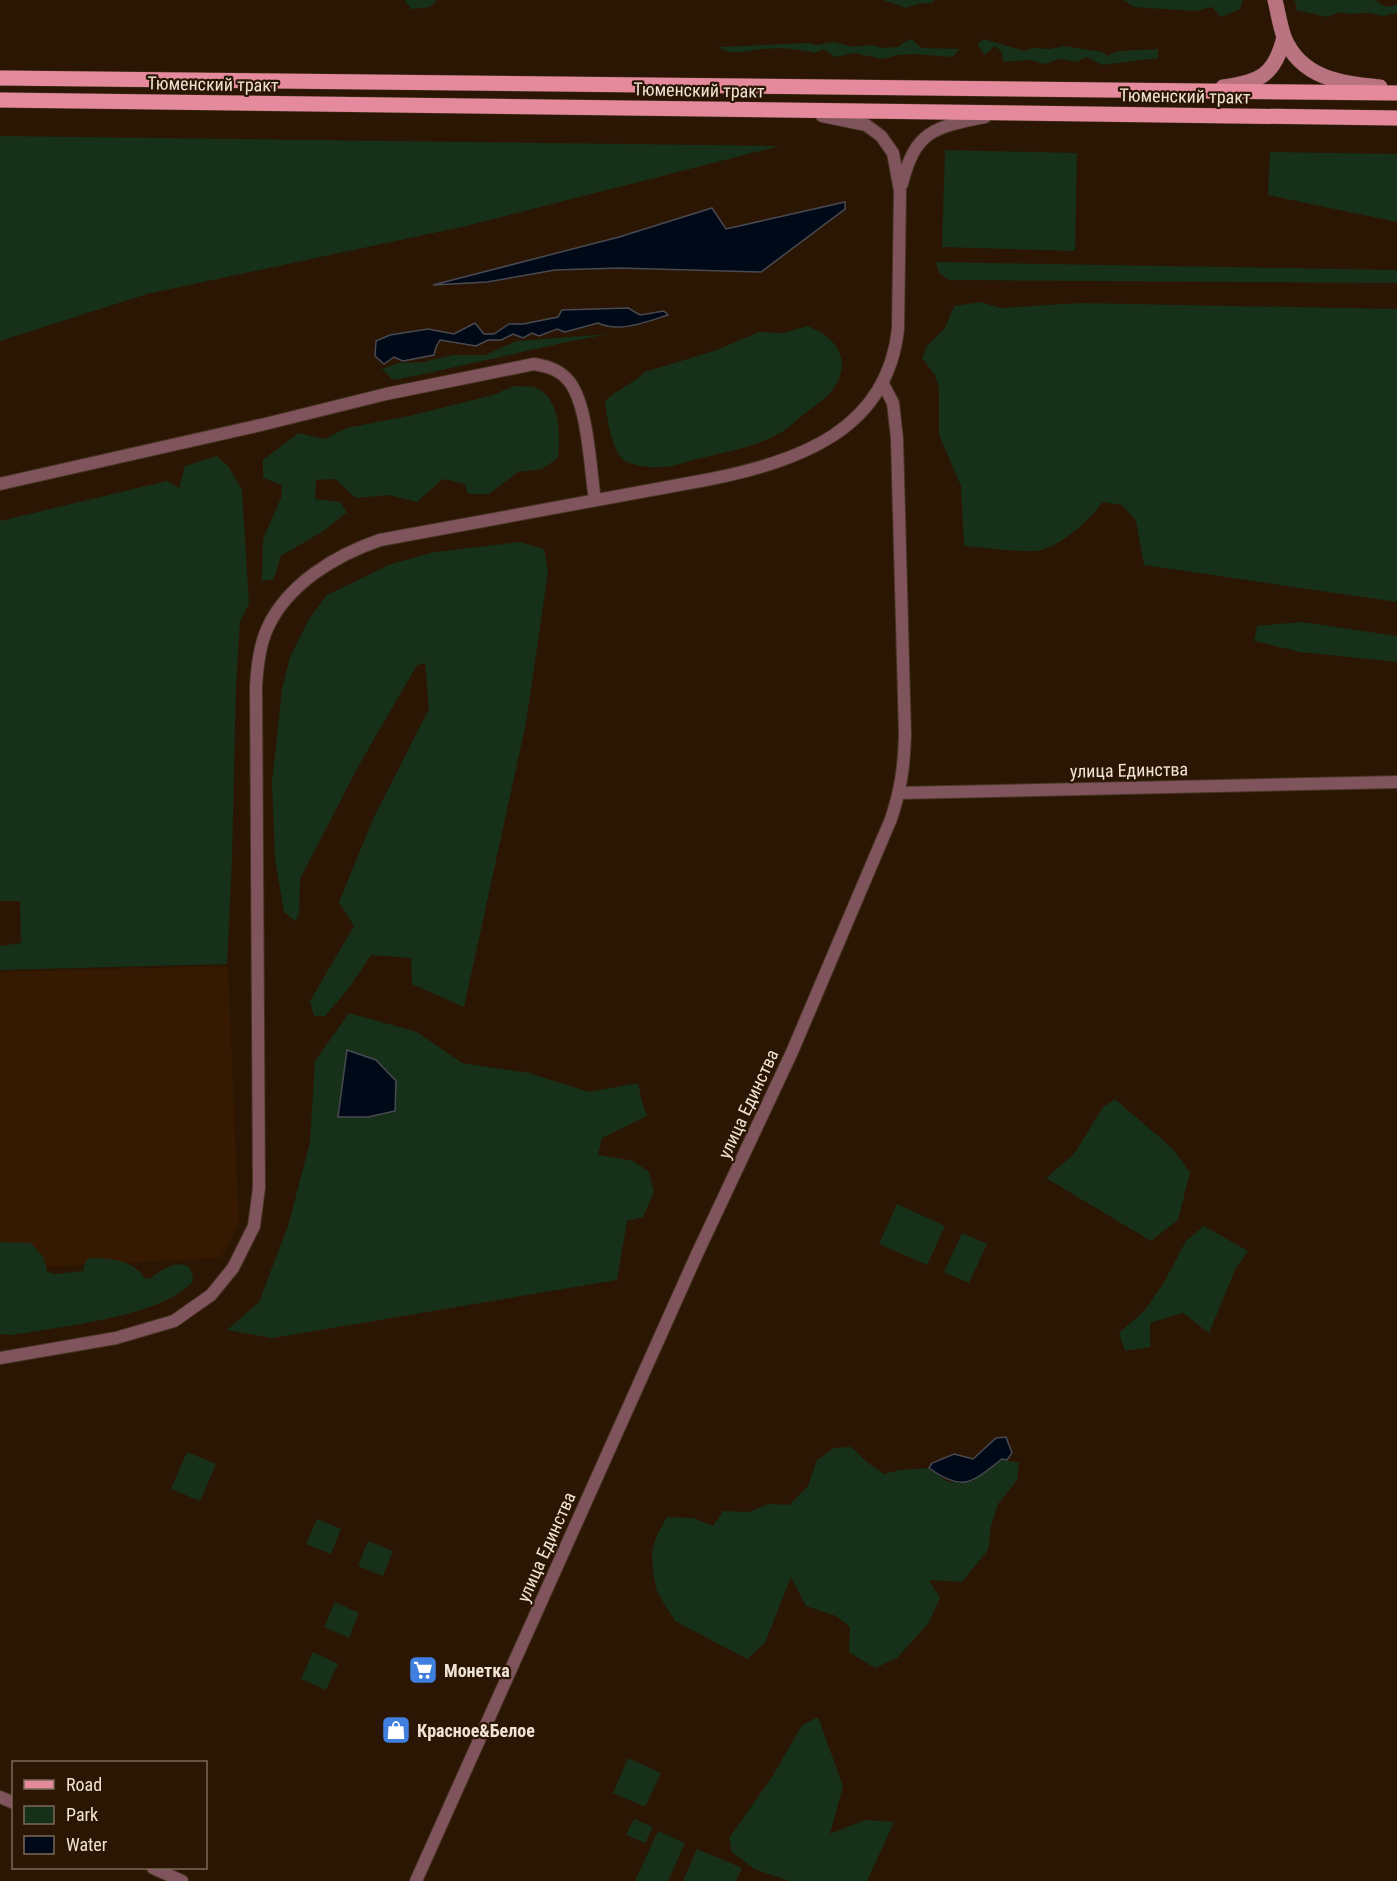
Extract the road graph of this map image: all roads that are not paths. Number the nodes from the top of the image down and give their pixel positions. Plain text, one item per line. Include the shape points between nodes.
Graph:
1 (1275, 0) edge
2 (1284, 37) junction
3 (0, 78) edge
4 (1198, 91) junction
5 (1397, 91) edge
6 (0, 100) edge
7 (794, 111) junction
8 (1003, 113) junction
9 (1397, 118) edge
10 (900, 191) junction
11 (883, 384) junction
12 (0, 484) edge
13 (595, 500) junction
14 (1397, 782) edge
15 (900, 793) junction
16 (0, 1358) edge
17 (155, 1869) edge
18 (182, 1881) edge
19 (416, 1881) edge

1 - 2 street
2 - 4 street via 1276,63 1260,78
2 - 5 street via 1299,59 1321,76
3 - 4 main road, Тюменский тракт
4 - 5 main road, Тюменский тракт
6 - 7 main road, Тюменский тракт
7 - 8 main road, Тюменский тракт
7 - 10 street via 857,122 874,129 893,153
8 - 9 main road, Тюменский тракт
8 - 10 street via 955,123 927,136 911,153
10 - 11 street via 898,329 894,358
11 - 13 street via 848,424 816,446 784,461
11 - 15 street via 894,403 897,439 905,735
12 - 13 street via 386,394 534,364 566,377 579,399
13 - 16 street via 399,535 361,546 302,584 276,612 261,647 256,687 259,1188 254,1226 222,1282 211,1295 174,1321 116,1338
14 - 15 street, улица Единства
15 - 19 street, улица Единства via 792,1052 697,1254
17 - 18 street

